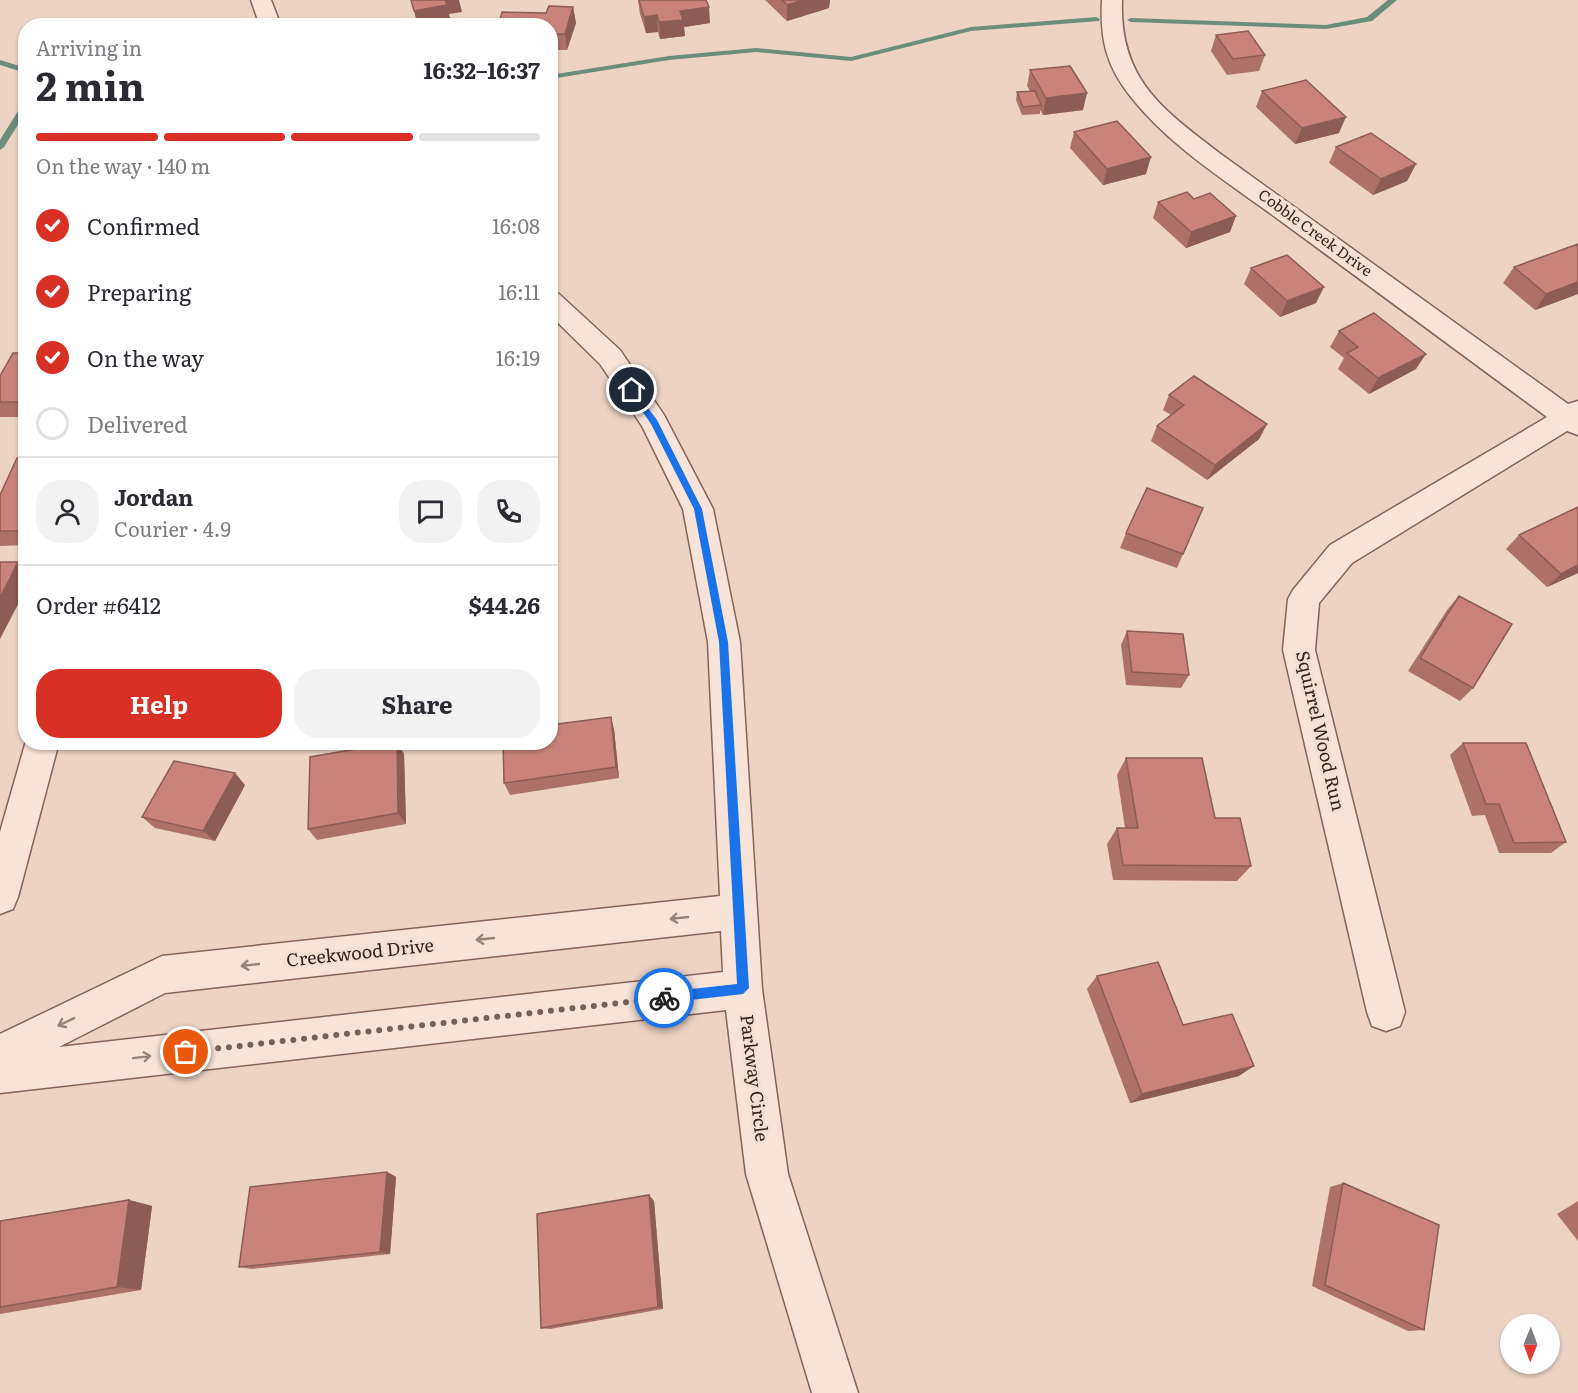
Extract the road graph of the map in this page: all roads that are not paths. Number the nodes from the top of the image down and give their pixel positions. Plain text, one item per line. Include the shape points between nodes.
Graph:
1 (261, 0) edge
2 (1112, 0) edge
3 (266, 18) edge
4 (558, 308) edge
5 (1574, 418) edge
6 (40, 750) edge
7 (0, 897) edge
8 (737, 912) junction
9 (743, 988) junction
10 (1386, 1012) dead end
11 (0, 1054) edge
12 (0, 1073) edge
13 (835, 1393) edge

1 - 3 street
2 - 5 street, Cobble Creek Drive via 1110,29 1114,51 1129,79 1160,116 1214,160
4 - 8 street, Parkway Circle via 610,357 654,422 698,509 723,642
5 - 10 street, Squirrel Wood Run via 1341,554 1304,598 1299,650
6 - 7 street
8 - 9 street, Parkway Circle
8 -> 11 street, Creekwood Drive via 162,975
12 -> 9 street
9 - 13 street, Parkway Circle via 767,1174

